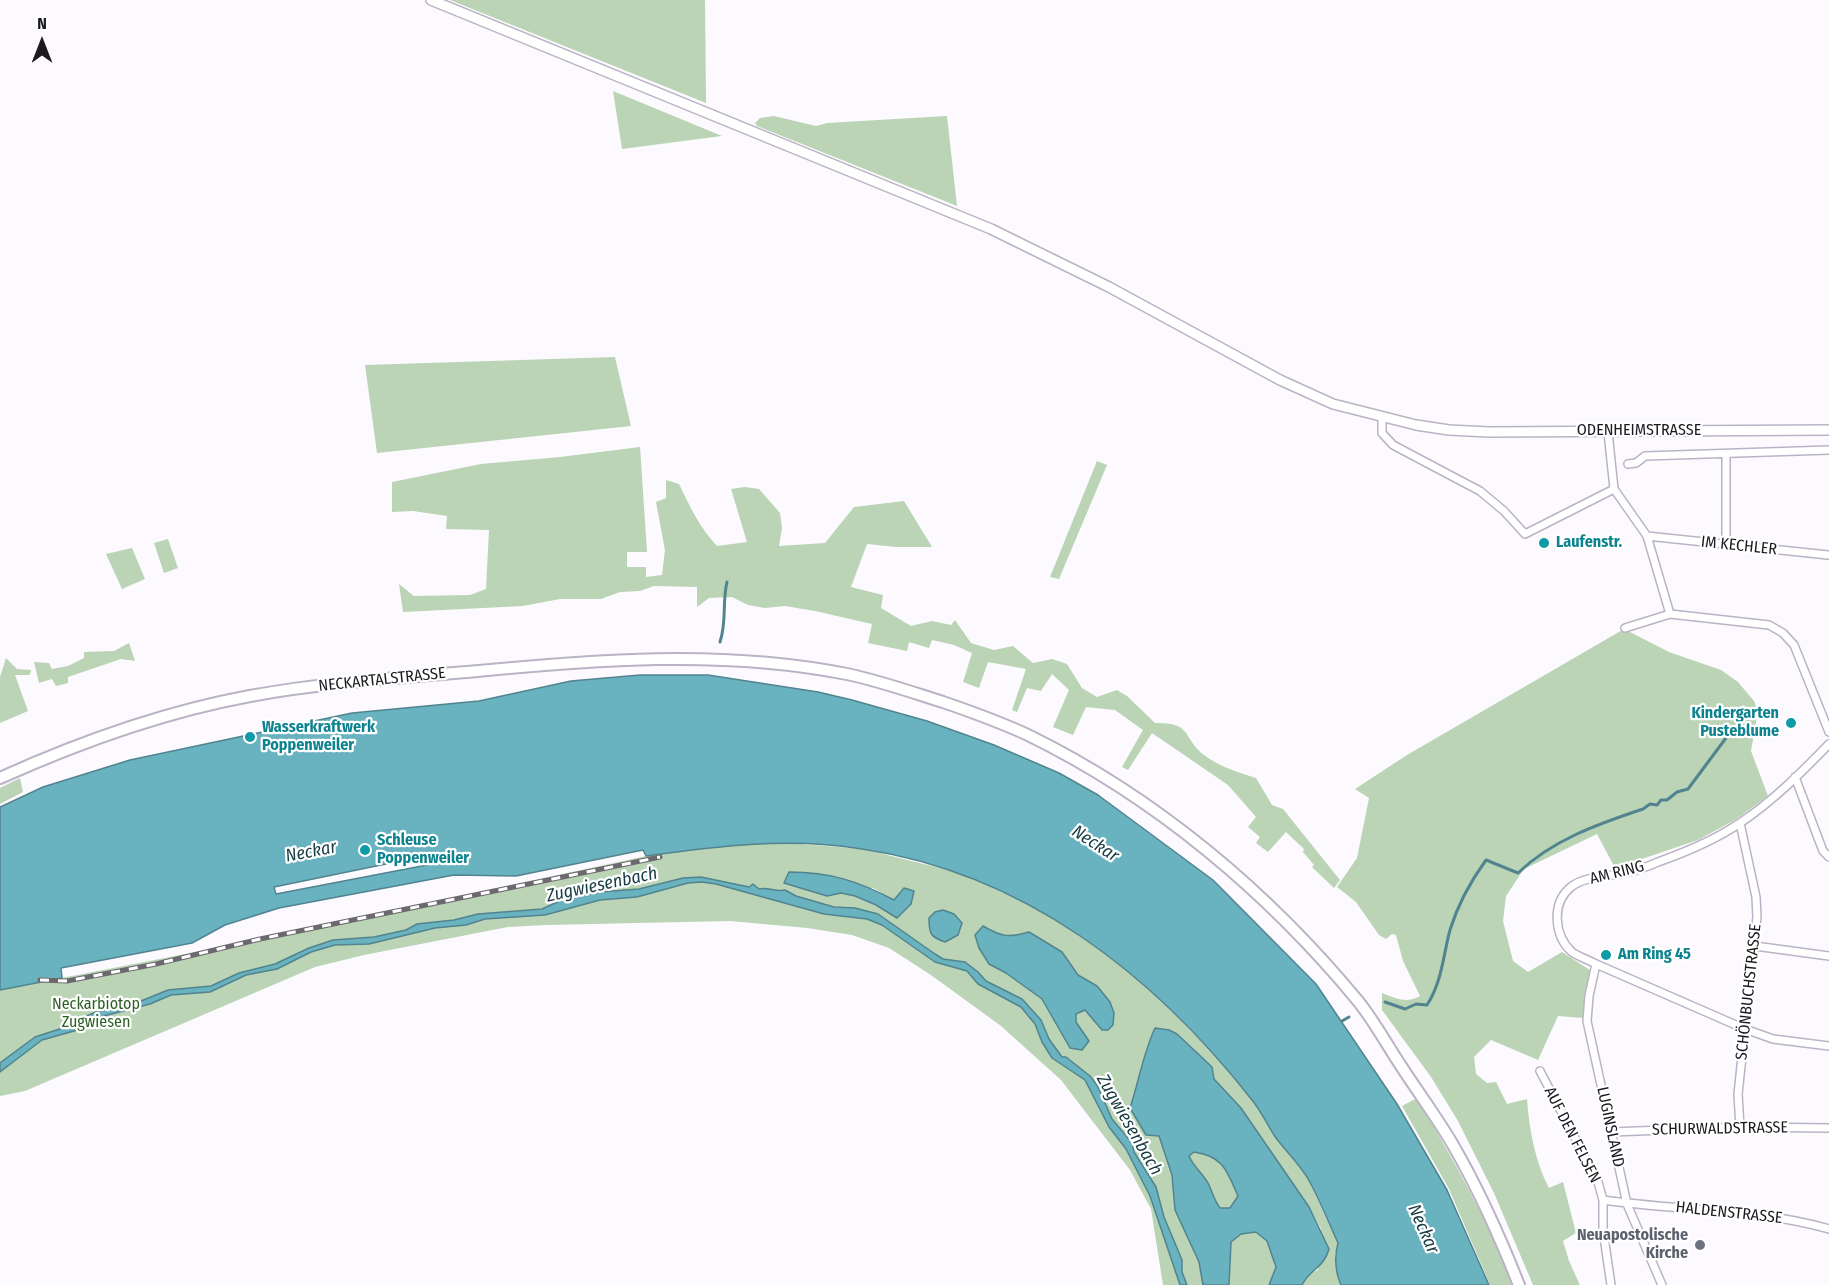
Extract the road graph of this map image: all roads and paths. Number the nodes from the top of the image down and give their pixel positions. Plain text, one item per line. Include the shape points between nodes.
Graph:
1 (431, 0) edge
2 (1382, 418) junction
3 (1829, 430) edge
4 (1608, 432) junction
5 (1829, 450) edge
6 (1726, 454) junction
7 (1628, 465) dead end
8 (1614, 489) junction
9 (1647, 536) junction
10 (1726, 544) junction
11 (1829, 554) edge
12 (1670, 614) junction
13 (1625, 628) dead end
14 (1829, 732) edge
15 (1829, 744) edge
16 (1795, 777) junction
17 (0, 778) edge
18 (1740, 823) junction
19 (1829, 857) edge
20 (1755, 946) junction
21 (1829, 956) edge
22 (1596, 964) junction
23 (1745, 1029) junction
24 (1829, 1046) edge
25 (1540, 1071) dead end
26 (1740, 1127) junction
27 (1829, 1128) edge
28 (1612, 1132) junction
29 (1603, 1200) junction
30 (1628, 1204) junction
31 (1829, 1229) edge
32 (1519, 1285) edge
33 (1611, 1285) edge
34 (1662, 1285) edge

1 - 2 street, ODENHEIMSTRASSE via 991,229 1109,287 1280,380 1333,404
2 - 4 street, ODENHEIMSTRASSE via 1449,430
2 - 8 street via 1382,433 1393,445 1480,491 1525,534
3 - 4 street, ODENHEIMSTRASSE
4 - 8 street
5 - 6 street, ODENHEIMSTRASSE
6 - 7 street, ODENHEIMSTRASSE via 1645,456
6 - 10 street
8 - 9 street
9 - 10 street, IM KECHLER
9 - 12 street
10 - 11 street, IM KECHLER
12 - 13 street
12 - 14 street via 1763,624 1783,633 1794,645
15 - 16 street, AM RING
16 - 18 street, AM RING
16 - 19 street via 1823,851
17 - 32 main road, NECKARTALSTRASSE via 159,717 282,690 362,681 657,658 778,664 883,683 1025,734 1121,787 1177,826 1236,876 1312,950 1376,1028 1453,1145 1496,1227
18 - 20 street, SCHÖNBUCHSTRASSE via 1756,897
18 - 22 street, AM RING via 1701,845 1658,862 1571,886 1558,908 1560,935 1573,952
20 - 21 street
20 - 23 street, SCHÖNBUCHSTRASSE
22 - 23 street, AM RING
22 - 28 street, LUGINSLAND via 1587,1021
23 - 24 street, AM RING via 1773,1039
23 - 26 street, SCHÖNBUCHSTRASSE via 1738,1094
25 - 29 street, AUF DEN FELSEN via 1598,1182
26 - 27 street, SCHURWALDSTRASSE
26 - 28 street, SCHURWALDSTRASSE
28 - 30 street, LUGINSLAND
29 - 30 street, AUF DEN FELSEN
29 - 33 street, AUF DEN FELSEN
30 - 31 street, HALDENSTRASSE via 1746,1212
30 - 34 street, LUGINSLAND

